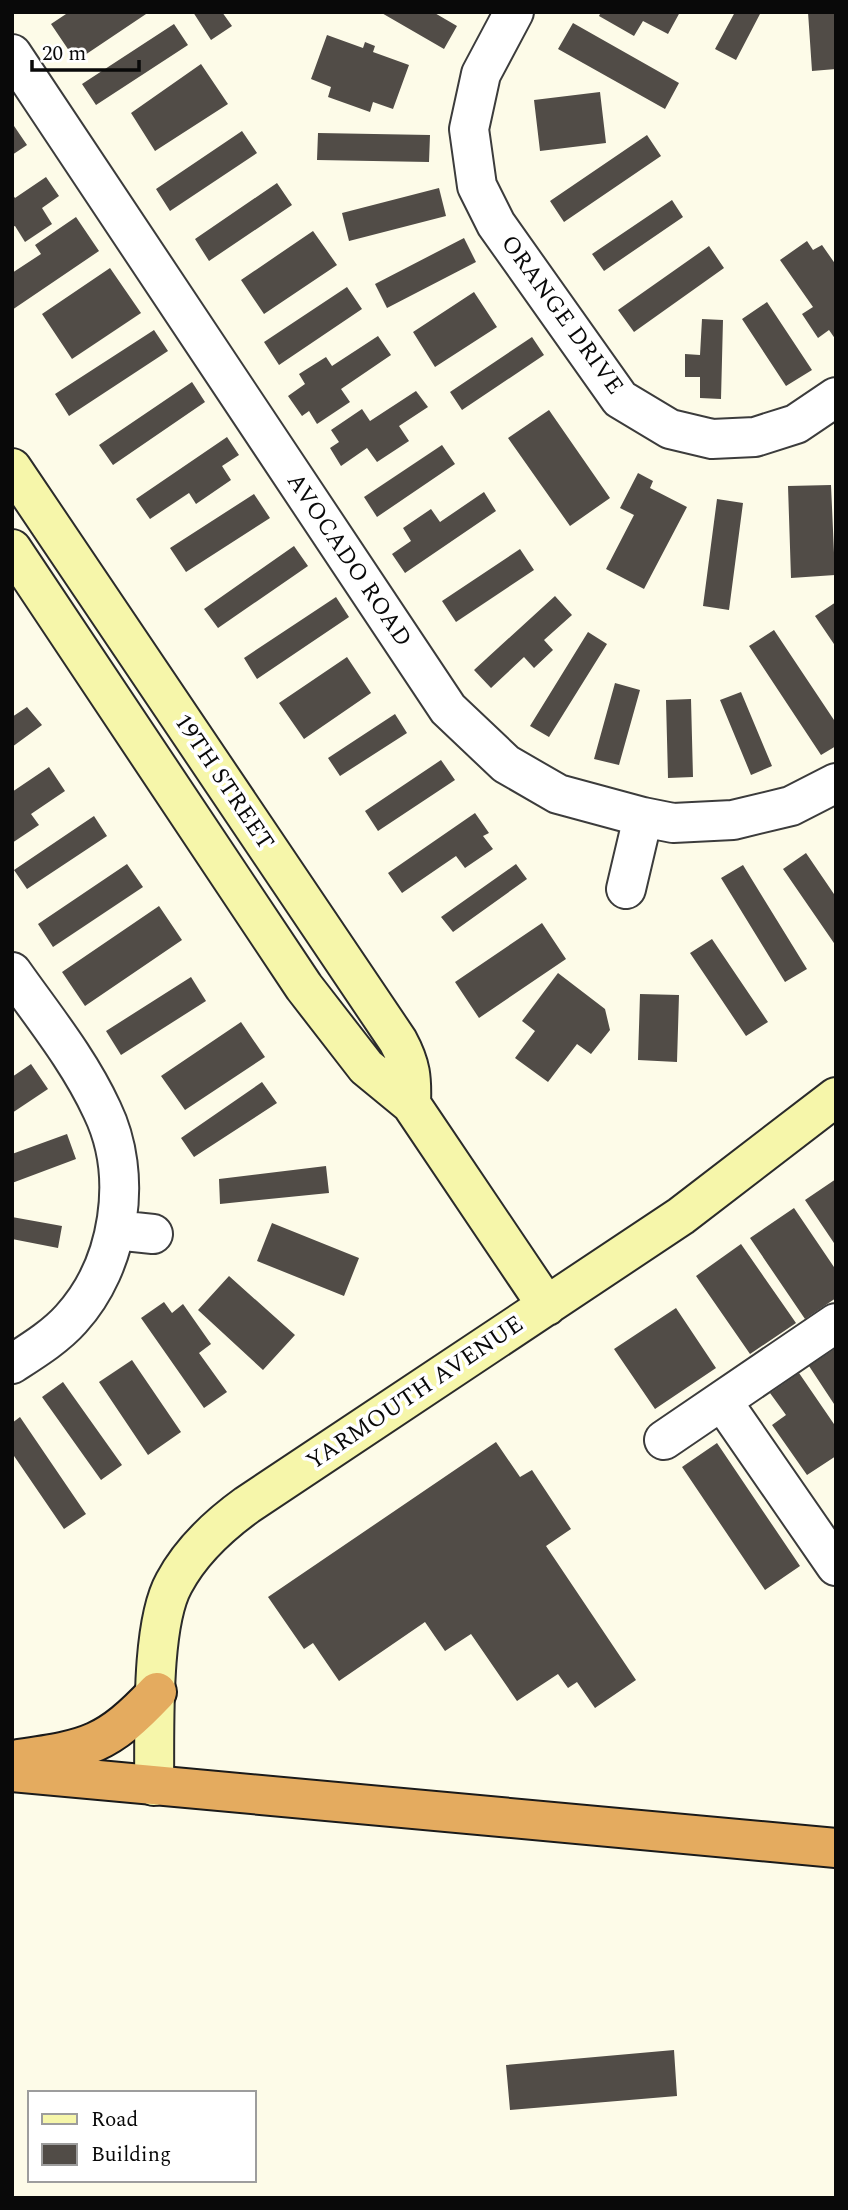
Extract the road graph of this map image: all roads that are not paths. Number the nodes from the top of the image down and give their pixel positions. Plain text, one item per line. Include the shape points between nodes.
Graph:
1 (514, 12) edge
2 (12, 54) edge
3 (836, 397) edge
4 (12, 468) edge
5 (12, 549) edge
6 (836, 783) edge
7 (643, 817) junction
8 (626, 889) dead end
9 (12, 972) edge
10 (836, 1097) edge
11 (411, 1104) junction
12 (115, 1230) junction
13 (153, 1234) dead end
14 (547, 1306) junction
15 (836, 1323) edge
16 (12, 1364) edge
17 (722, 1401) junction
18 (664, 1440) dead end
19 (829, 1541) edge
20 (156, 1692) junction
21 (12, 1759) edge
22 (12, 1772) edge
23 (154, 1786) junction
24 (836, 1849) edge

1 - 3 street, ORANGE DRIVE via 481,74 469,130 477,186 496,224 620,399 670,429 712,439 755,437 796,425
2 - 7 street, AVOCADO ROAD via 448,709 506,764 558,794
4 - 11 street, 19TH STREET via 398,1041 412,1073
5 - 11 street, 19TH STREET via 311,997 366,1067
6 - 7 street, AVOCADO ROAD via 791,806 733,820 673,823
7 - 8 street
9 - 12 street via 104,1112 118,1172
10 - 14 street, YARMOUTH AVENUE via 718,1189
11 - 14 street, 19TH STREET
12 - 13 street
12 - 16 street via 92,1292 71,1320
14 - 20 street, YARMOUTH AVENUE via 247,1505 212,1534 185,1565 169,1593
15 - 17 street
17 - 18 street
17 - 19 street
20 - 21 highway via 122,1726 97,1742
20 - 23 street, YARMOUTH AVENUE
22 - 23 highway
23 - 24 highway

